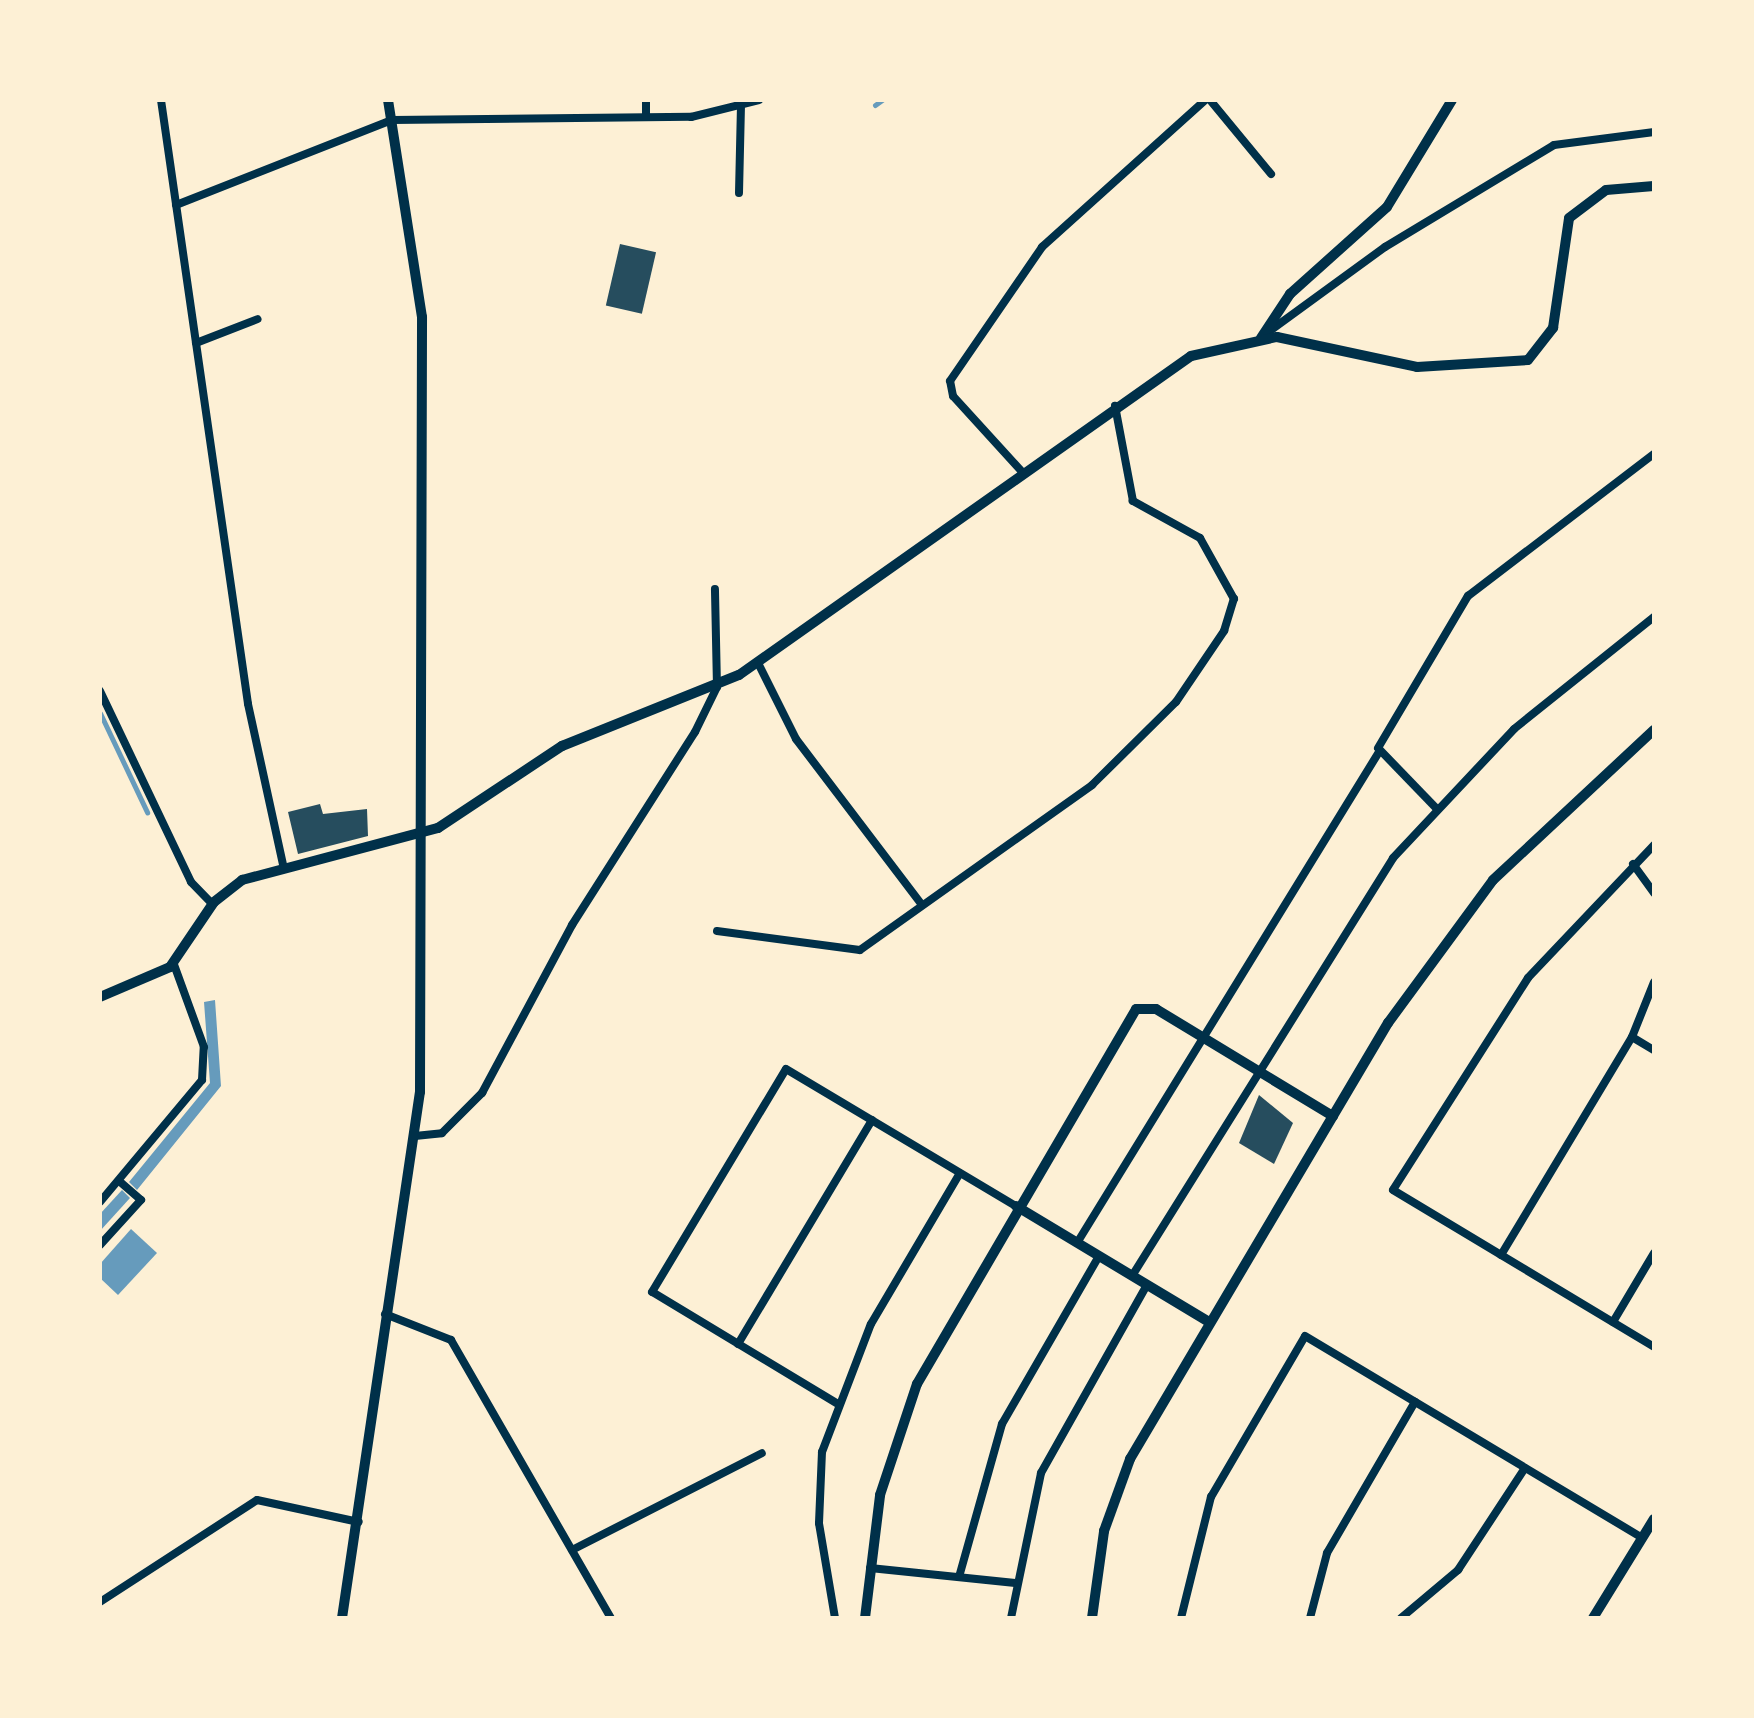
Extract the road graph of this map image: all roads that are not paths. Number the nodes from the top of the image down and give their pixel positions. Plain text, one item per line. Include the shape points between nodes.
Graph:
1 (161, 100) edge
2 (388, 100) edge
3 (646, 100) edge
4 (759, 100) edge
5 (1207, 100) edge
6 (1452, 100) edge
7 (741, 108) junction
8 (646, 117) junction
9 (392, 120) junction
10 (1654, 132) edge
11 (1271, 174) dead end
12 (1654, 186) edge
13 (739, 193) dead end
14 (176, 205) junction
15 (258, 319) dead end
16 (1260, 338) junction
17 (196, 344) junction
18 (1115, 406) junction
19 (1654, 454) edge
20 (1024, 474) junction
21 (715, 589) dead end
22 (1654, 617) edge
23 (758, 662) junction
24 (717, 687) junction
25 (100, 691) edge
26 (1654, 730) edge
27 (1379, 752) junction
28 (1436, 808) junction
29 (421, 834) junction
30 (1654, 845) edge
31 (1633, 864) junction
32 (284, 869) junction
33 (1654, 893) edge
34 (212, 904) junction
35 (922, 906) junction
36 (716, 931) dead end
37 (174, 962) junction
38 (1654, 982) edge
39 (100, 997) edge
40 (1201, 1036) junction
41 (1632, 1037) junction
42 (1654, 1050) edge
43 (1256, 1069) junction
44 (1333, 1116) junction
45 (872, 1120) junction
46 (415, 1136) junction
47 (960, 1173) junction
48 (119, 1180) junction
49 (100, 1202) edge
50 (1016, 1206) junction
51 (1077, 1243) junction
52 (100, 1245) edge
53 (1654, 1253) edge
54 (1501, 1255) junction
55 (1099, 1256) junction
56 (1132, 1276) junction
57 (1147, 1285) junction
58 (385, 1314) junction
59 (1209, 1322) junction
60 (1613, 1322) junction
61 (738, 1344) junction
62 (1654, 1346) edge
63 (1416, 1402) junction
64 (838, 1404) junction
65 (762, 1453) dead end
66 (1525, 1468) junction
67 (1654, 1519) edge
68 (359, 1522) junction
69 (1642, 1538) junction
70 (572, 1550) junction
71 (868, 1568) junction
72 (959, 1578) junction
73 (1015, 1583) junction
74 (100, 1602) edge
75 (342, 1618) edge
76 (610, 1618) edge
77 (835, 1618) edge
78 (865, 1618) edge
79 (1012, 1618) edge
80 (1092, 1618) edge
81 (1182, 1618) edge
82 (1310, 1618) edge
83 (1401, 1618) edge
84 (1593, 1618) edge

1 - 14 street
2 - 9 street
3 - 8 street
4 - 7 street
5 - 11 street
5 - 20 street via 1042,247 950,381 953,396
6 - 16 street via 1387,207 1290,294
7 - 8 street
7 - 13 street
8 - 9 street
9 - 14 street
9 - 29 street via 422,317
10 - 16 street via 1554,145 1385,247
12 - 16 street via 1606,190 1576,209 1560,240 1553,328 1539,352 1514,366 1416,367 1316,340
14 - 17 street
15 - 17 street
16 - 18 street via 1191,356
17 - 32 street via 248,704
18 - 20 street
18 - 35 street via 1133,501 1213,550 1230,582 1232,616 1145,738
19 - 27 street via 1468,596
20 - 23 street
21 - 24 street
22 - 28 street via 1535,710
23 - 24 street
23 - 35 street via 796,739
24 - 29 street via 590,732
24 - 46 street via 482,1093 442,1133
25 - 34 street via 191,882
26 - 44 street via 1551,818 1475,901
27 - 28 street
27 - 40 street
28 - 43 street via 1344,926
29 - 32 street
29 - 46 street
30 - 31 street
31 - 33 street
31 - 54 street via 1520,988 1393,1190
32 - 34 street via 242,880
34 - 37 street
35 - 36 street via 855,952
37 - 39 street
37 - 48 street via 204,1046 202,1080
38 - 41 street
40 - 43 street
40 - 50 street via 1156,1010 1136,1009
40 - 51 street
41 - 42 street
41 - 54 street
43 - 44 street
43 - 56 street
44 - 59 street
45 - 47 street
45 - 61 street
45 - 61 street via 786,1069 652,1292
46 - 58 street
47 - 50 street
47 - 64 street via 878,1311
48 - 49 street
48 - 52 street via 141,1200
50 - 51 street
50 - 71 street via 916,1384
51 - 55 street
53 - 60 street
54 - 60 street
55 - 56 street
55 - 72 street via 1002,1424
56 - 57 street
57 - 59 street
57 - 73 street via 1052,1447
58 - 68 street
58 - 70 street via 451,1340
59 - 80 street via 1120,1483
60 - 62 street
61 - 64 street
63 - 66 street
63 - 81 street via 1305,1336 1211,1497
63 - 82 street via 1326,1553
64 - 77 street via 817,1500
65 - 70 street
66 - 69 street
66 - 83 street via 1458,1570
67 - 69 street
68 - 74 street via 257,1500
68 - 75 street
69 - 84 street
70 - 76 street
71 - 72 street
71 - 78 street
72 - 73 street
73 - 79 street

